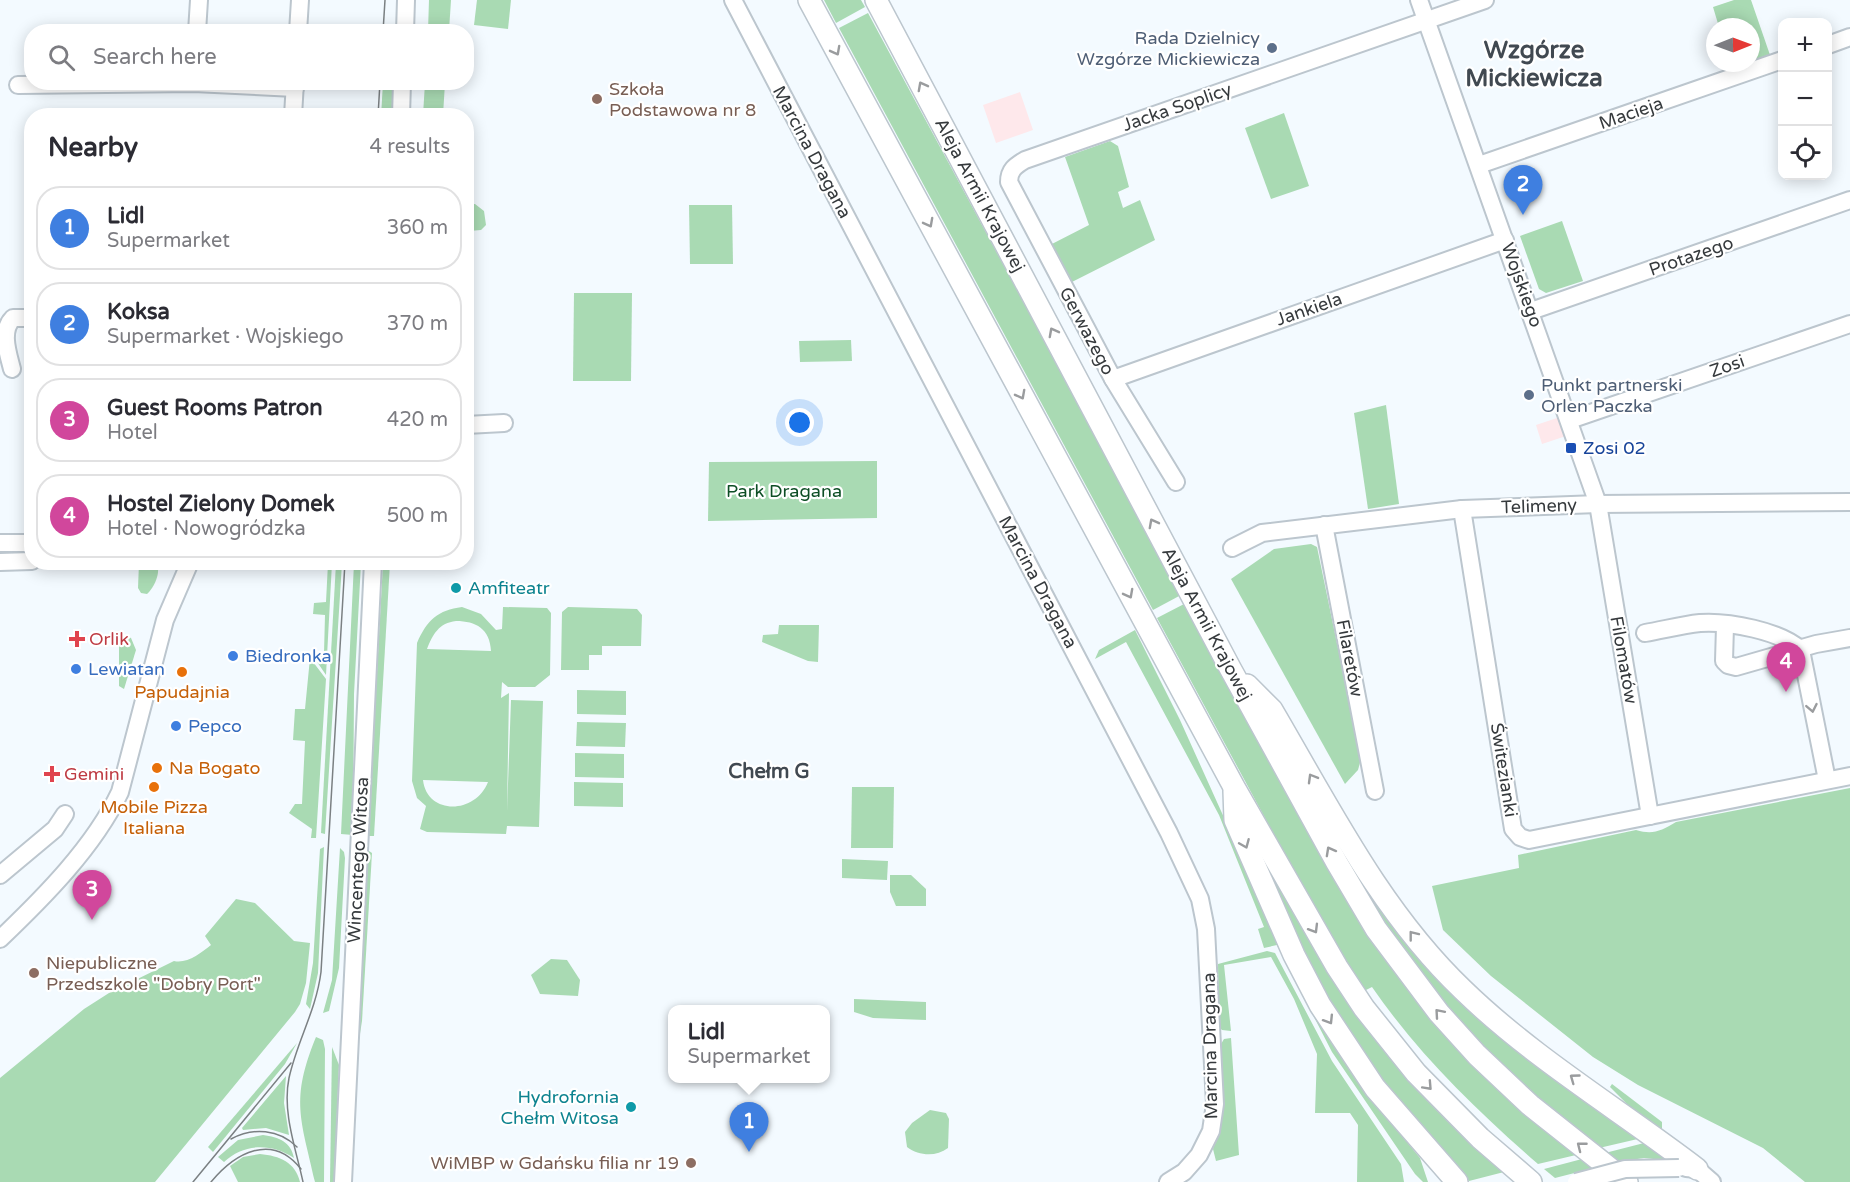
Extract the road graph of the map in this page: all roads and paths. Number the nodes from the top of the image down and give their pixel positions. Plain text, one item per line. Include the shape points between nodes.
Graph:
1 (199, 0) edge
2 (300, 0) edge
3 (406, 0) edge
4 (733, 0) edge
5 (809, 0) edge
6 (876, 0) edge
7 (1419, 0) edge
8 (1485, 0) edge
9 (1426, 20) junction
10 (198, 24) edge
11 (298, 24) edge
12 (405, 24) edge
13 (1850, 37) edge
14 (1832, 43) edge
15 (1778, 61) edge
16 (18, 85) dead end
17 (24, 85) edge
18 (295, 90) edge
19 (402, 90) edge
20 (294, 108) edge
21 (401, 108) edge
22 (1479, 165) junction
23 (1009, 174) joint
24 (1850, 200) edge
25 (1506, 240) junction
26 (1531, 311) junction
27 (24, 318) edge
28 (1850, 324) edge
29 (12, 369) dead end
30 (1113, 379) junction
31 (1569, 420) junction
32 (504, 423) dead end
33 (474, 425) edge
34 (1176, 482) dead end
35 (1850, 501) edge
36 (1598, 504) junction
37 (1462, 509) junction
38 (1324, 525) junction
39 (0, 543) edge
40 (24, 543) edge
41 (1232, 548) dead end
42 (24, 561) edge
43 (0, 562) edge
44 (187, 570) edge
45 (373, 570) edge
46 (1725, 626) junction
47 (1645, 633) dead end
48 (1850, 638) edge
49 (1801, 650) junction
50 (1230, 668) junction
51 (1850, 776) edge
52 (1827, 780) junction
53 (1233, 788) junction
54 (1375, 790) dead end
55 (65, 814) dead end
56 (1650, 816) junction
57 (0, 874) edge
58 (0, 939) edge
59 (346, 1157) junction
60 (1438, 1173) edge
61 (1696, 1173) edge
62 (343, 1182) edge
63 (354, 1182) edge
64 (1168, 1182) edge
65 (1457, 1182) edge
66 (1531, 1182) edge
67 (1575, 1182) edge
68 (1627, 1182) edge

1 - 10 street
2 - 11 street
3 - 12 street
4 - 64 street, Marcina Dragana via 1200,899 1208,957 1215,1104 1211,1131 1200,1155
5 -> 53 main road
50 -> 6 main road, Aleja Armii Krajowej
7 - 9 street, Wojskiego
8 - 9 street, Jacka Soplicy
9 - 22 street, Wojskiego
9 - 23 street, Jacka Soplicy via 1025,160
13 - 14 street
15 - 22 street, Macieja
16 - 17 street
18 - 20 street
19 - 21 street
22 - 25 street, Wojskiego
23 - 30 street, Gerwazego via 1009,182
24 - 26 street, Protazego
25 - 26 street, Wojskiego
25 - 30 street, Jankiela
26 - 31 street, Wojskiego
27 - 29 street via 8,322 6,342
28 - 31 street, Zosi
30 - 34 street, Gerwazego
31 - 36 street, Wojskiego
32 - 33 street
35 - 36 street, Telimeny
36 - 37 street, Telimeny
36 - 56 street, Filomatów
37 - 38 street, Telimeny
37 - 56 street, Świtezianki via 1513,829 1529,840
38 - 41 street, Telimeny via 1262,533
38 - 54 street, Filaretów
39 - 40 street
42 - 43 street
44 - 58 street via 165,620 120,792 108,819
45 - 59 street, Wincentego Witosa
46 - 47 street via 1702,623
46 - 49 street via 1762,630 1789,639
46 - 49 street via 1724,661 1728,665 1736,667
48 - 49 street
49 -> 52 street
61 -> 50 main road via 1515,1035 1463,990 1423,948 1386,900 1272,710
68 -> 50 main road, Aleja Armii Krajowej via 1504,1081 1407,973 1337,863
51 - 52 street, Świtezianki
52 - 56 street, Świtezianki
53 -> 60 main road via 1235,820 1320,1005
53 -> 66 main road via 1364,1008 1445,1104
55 - 57 street via 55,829
59 - 62 street, Wincentego Witosa
59 - 63 street, Wincentego Witosa
60 - 65 main road
61 - 67 street, bridge via 1631,1168

